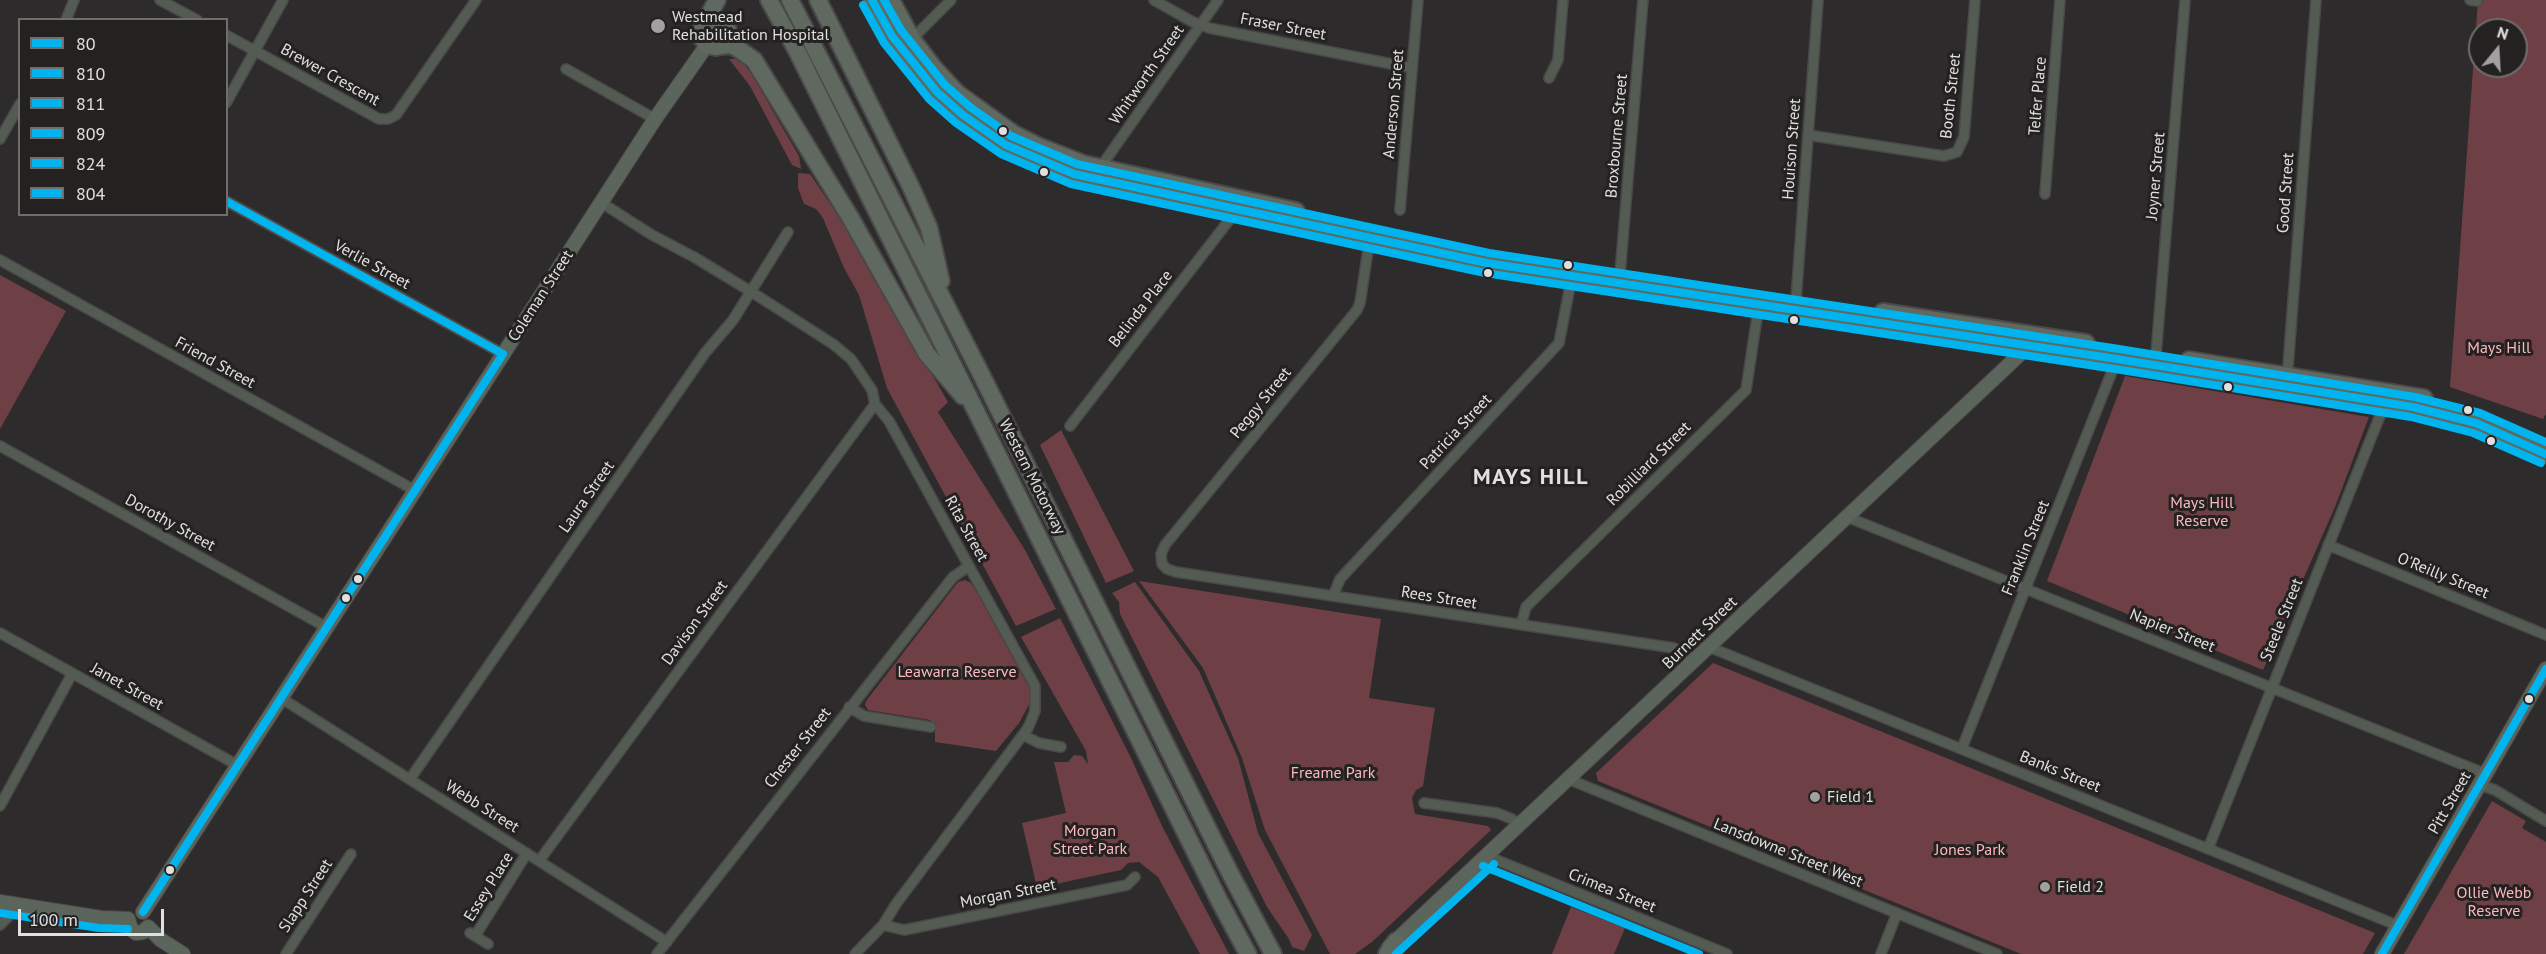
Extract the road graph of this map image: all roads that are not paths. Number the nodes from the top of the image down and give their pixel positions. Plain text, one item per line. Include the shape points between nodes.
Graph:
1 (160, 0) edge
2 (283, 0) edge
3 (476, 0) edge
4 (717, 0) edge
5 (722, 0) edge
6 (769, 0) edge
7 (790, 0) edge
8 (818, 0) edge
9 (872, 0) edge
10 (891, 0) edge
11 (951, 0) edge
12 (1154, 0) edge
13 (1218, 0) edge
14 (1418, 0) edge
15 (1563, 0) edge
16 (1643, 0) edge
17 (1818, 0) edge
18 (1975, 0) edge
19 (2061, 0) edge
20 (2185, 0) edge
21 (2316, 0) edge
22 (72, 1) edge
23 (67, 18) edge
24 (193, 18) edge
25 (1200, 25) junction
26 (726, 26) junction
27 (702, 28) junction
28 (228, 36) edge
29 (912, 39) junction
30 (714, 45) junction
31 (255, 51) junction
32 (1412, 68) junction
33 (566, 69) dead end
34 (1549, 78) dead end
35 (228, 98) edge
36 (18, 108) edge
37 (655, 119) junction
38 (1808, 135) junction
39 (0, 139) edge
40 (1100, 168) junction
41 (2045, 194) dead end
42 (228, 202) edge
43 (603, 203) junction
44 (1237, 210) junction
45 (1400, 210) dead end
46 (788, 232) dead end
47 (1370, 237) junction
48 (0, 260) edge
49 (1620, 273) junction
50 (1572, 276) junction
51 (750, 291) junction
52 (1796, 300) junction
53 (1759, 304) junction
54 (946, 307) junction
55 (2034, 340) junction
56 (503, 354) junction
57 (2156, 355) junction
58 (2117, 358) junction
59 (2286, 382) junction
60 (2385, 403) junction
61 (875, 404) junction
62 (980, 417) junction
63 (1070, 426) dead end
64 (2546, 441) edge
65 (0, 446) edge
66 (2546, 454) edge
67 (416, 491) junction
68 (1847, 517) junction
69 (2328, 545) junction
70 (969, 566) junction
71 (1176, 572) joint
72 (2026, 589) junction
73 (1333, 596) junction
74 (1521, 626) junction
75 (326, 627) junction
76 (0, 633) edge
77 (2546, 635) edge
78 (1709, 647) junction
79 (1695, 659) junction
80 (2546, 669) edge
81 (72, 674) junction
82 (2272, 686) junction
83 (281, 698) junction
84 (849, 707) junction
85 (931, 727) dead end
86 (1023, 735) junction
87 (1061, 747) dead end
88 (1962, 748) junction
89 (239, 766) junction
90 (410, 779) junction
91 (1568, 779) junction
92 (2483, 779) junction
93 (1424, 803) dead end
94 (0, 806) edge
95 (2546, 821) edge
96 (1520, 825) junction
97 (2208, 849) junction
98 (527, 853) junction
99 (351, 854) dead end
100 (1486, 856) junction
101 (539, 861) junction
102 (1135, 877) dead end
103 (5, 903) edge
104 (143, 912) junction
105 (1897, 914) junction
106 (128, 919) junction
107 (0, 925) edge
108 (883, 925) junction
109 (2399, 926) junction
110 (148, 927) junction
111 (667, 942) junction
112 (488, 944) dead end
113 (1391, 947) edge
114 (183, 954) edge
115 (286, 954) edge
116 (657, 954) edge
117 (855, 954) edge
118 (1248, 954) edge
119 (1274, 954) edge
120 (1380, 954) edge
121 (1727, 954) edge
122 (1881, 954) edge
123 (1997, 954) edge
124 (2382, 954) edge

1 - 24 street
2 - 31 street
3 - 31 street, Brewer Crescent via 396,115 388,119 379,119
4 - 27 highway
5 - 26 highway
6 - 62 highway, Western Motorway
7 - 54 highway, Western Motorway
8 - 54 highway via 928,228
9 - 44 highway via 892,36 937,92 1006,145 1074,174
10 - 29 highway
11 - 29 street
12 - 25 street, Fraser Street
13 - 25 street, Whitworth Street
14 - 32 street, Anderson Street
15 - 34 street via 1558,60
16 - 49 street, Broxbourne Street
17 - 38 street, Houison Street
18 - 38 street, Booth Street via 1964,137 1957,152 1944,156
19 - 41 street, Telfer Place
20 - 57 street, Joyner Street
21 - 59 street, Good Street
22 - 23 street
25 - 32 street, Fraser Street
25 - 40 street, Whitworth Street
26 - 27 highway via 713,20
26 - 30 highway via 728,35
27 - 30 highway via 702,37
28 - 31 street
29 - 40 highway via 957,93 997,123 1038,146
30 - 37 street, Coleman Street
30 - 62 highway via 730,45 754,60 850,217 927,354
31 - 35 street
32 - 45 street, Anderson Street
33 - 37 street
36 - 39 street
37 - 43 street, Coleman Street
38 - 52 street, Houison Street
40 - 49 highway via 1481,253
42 - 56 street, Verlie Street
43 - 51 street, Rita Street via 652,236
43 - 56 street, Coleman Street
44 - 47 highway
44 - 63 street, Belinda Place
46 - 51 street, Laura Street
47 - 50 highway via 1487,263
47 - 71 street, Peggy Street via 1359,307 1165,544 1162,564
48 - 67 street, Friend Street
49 - 52 highway
50 - 53 highway
50 - 73 street, Patricia Street via 1557,347 1340,579
51 - 61 street, Rita Street via 846,355 865,377
51 - 90 street, Laura Street
52 - 55 highway
53 - 55 highway
53 - 74 street, Robilliard Street via 1746,390 1527,607
54 - 119 highway, Western Motorway
55 - 57 highway
55 - 58 highway
55 - 68 street, Burnett Street
56 - 67 street, Coleman Street
57 - 59 highway
58 - 59 highway
58 - 72 street, Franklin Street
59 - 60 highway
59 - 64 highway via 2389,391 2451,404
60 - 66 highway via 2443,413 2507,435
60 - 69 street, Steele Street
61 - 70 street, Rita Street via 889,421
61 - 101 street, Davison Street
62 - 118 highway, Western Motorway
65 - 75 street, Dorothy Street
67 - 75 street, Coleman Street
68 - 72 street, Napier Street
68 - 78 street, Burnett Street
69 - 77 street, O'Reilly Street
69 - 82 street, Steele Street
70 - 84 street, Chester Street via 953,577
70 - 86 street, Rita Street via 1035,686 1035,711
71 - 73 street, Rees Street
72 - 82 street, Napier Street
72 - 88 street, Franklin Street
73 - 74 street, Rees Street
74 - 79 street, Rees Street via 1674,648
75 - 83 street, Coleman Street
76 - 81 street, Janet Street
78 - 79 street, Burnett Street
78 - 88 street, Banks Street
79 - 91 street, Burnett Street
80 - 92 street, Pitt Street
81 - 89 street, Janet Street
81 - 94 street
82 - 92 street, Napier Street
82 - 97 street, Steele Street
83 - 89 street, Coleman Street
83 - 90 street, Webb Street
84 - 85 street via 864,716
84 - 111 street, Chester Street
86 - 87 street
86 - 108 street, Rita Street
88 - 97 street, Banks Street
89 - 104 street, Coleman Street
90 - 98 street, Webb Street
91 - 96 street, Burnett Street
91 - 105 street, Lansdowne Street West
92 - 95 street, Napier Street
92 - 109 street, Pitt Street
93 - 96 street via 1497,813
96 - 100 street, Burnett Street
97 - 109 street, Banks Street
98 - 101 street, Webb Street
98 - 112 street, Essey Place via 472,934
99 - 115 street, Slapp Street
100 - 113 street, Burnett Street
100 - 121 street, Crimea Street
101 - 111 street, Webb Street
102 - 108 street, Morgan Street via 1127,885 904,930
103 - 106 street
103 - 107 street via 8,917
104 - 106 street via 133,913
104 - 110 street via 149,920
105 - 122 street
105 - 123 street, Lansdowne Street West
106 - 110 street via 136,933
108 - 117 street, Rita Street
109 - 124 street, Pitt Street
110 - 114 street
111 - 116 street, Chester Street
113 - 120 street, Burnett Street

